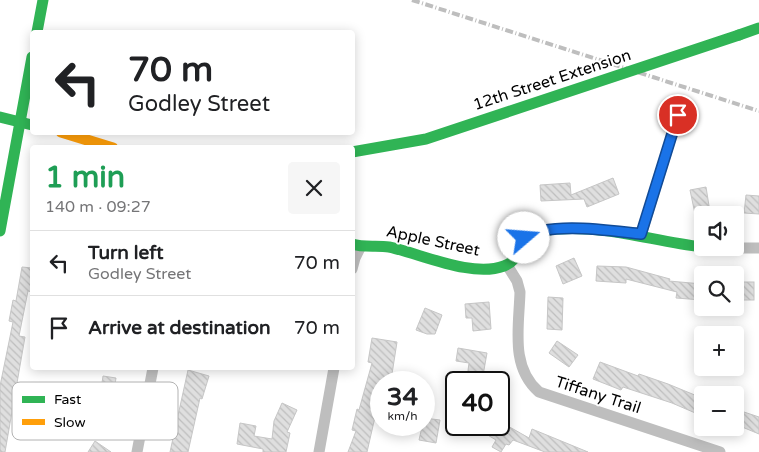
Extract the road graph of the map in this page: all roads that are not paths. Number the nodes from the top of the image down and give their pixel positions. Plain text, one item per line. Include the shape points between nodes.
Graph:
1 (43, 0) edge
2 (759, 28) edge
3 (37, 30) edge
4 (30, 68) edge
5 (678, 115) dead end
6 (0, 117) edge
7 (21, 122) junction
8 (30, 124) edge
9 (71, 135) edge
10 (103, 145) edge
11 (355, 151) edge
12 (0, 231) edge
13 (641, 234) junction
14 (694, 245) edge
15 (356, 246) edge
16 (744, 248) edge
17 (759, 248) edge
18 (507, 265) junction
19 (334, 370) edge
20 (319, 452) edge
21 (720, 452) edge

1 - 3 street
2 - 11 street, 12th Street Extension, bridge via 426,139
4 - 7 street
5 - 13 street
6 - 7 street
7 - 8 street
7 - 12 street
9 - 10 street
13 - 14 street
13 - 18 street via 567,229 533,232 524,238 515,258
15 - 18 street, Apple Street via 374,245 495,269
16 - 17 street
18 - 21 street, Tiffany Trail via 520,292 519,363 524,376 538,392
19 - 20 street

